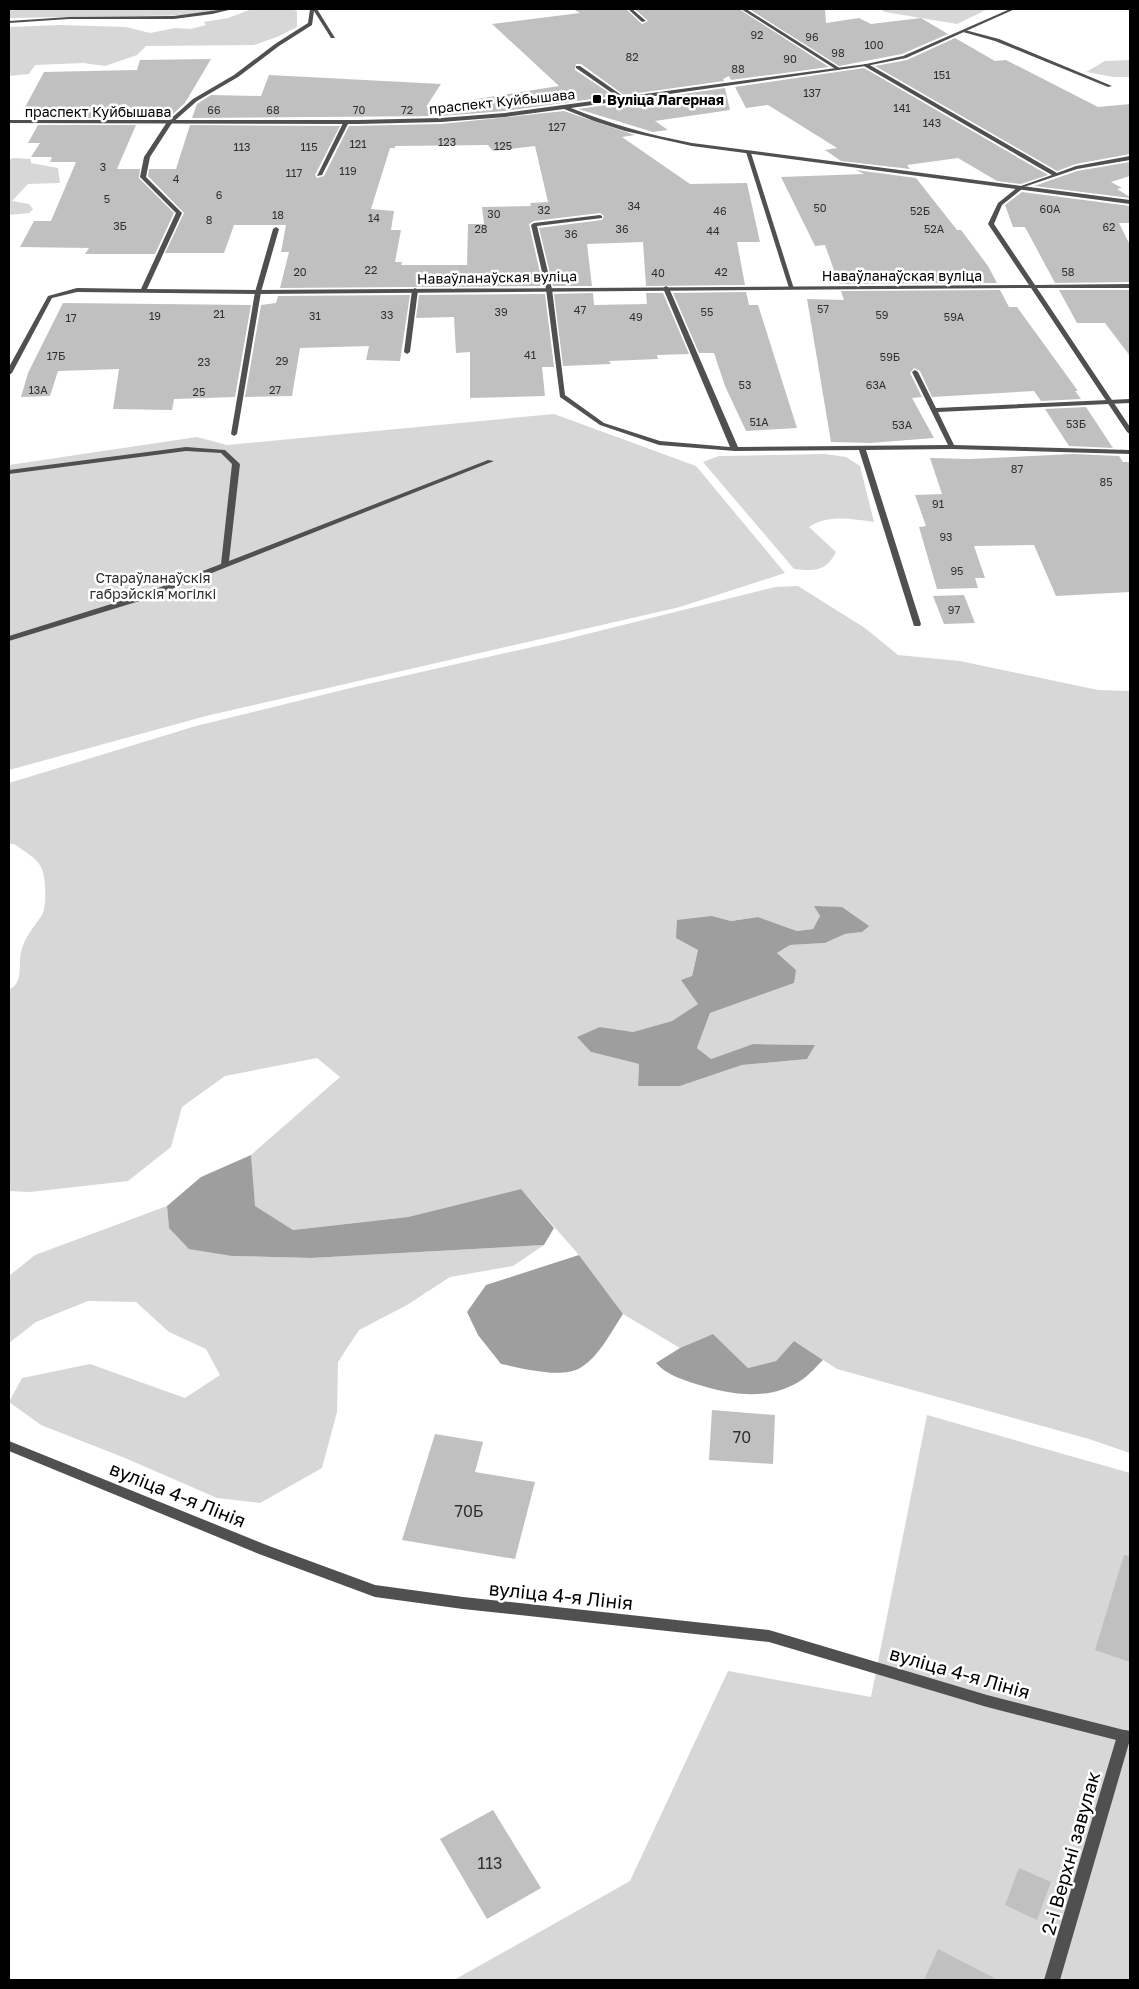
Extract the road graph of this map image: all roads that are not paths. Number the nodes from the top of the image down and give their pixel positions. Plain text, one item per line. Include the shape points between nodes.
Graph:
1 (231, 9) edge
2 (313, 9) edge
3 (630, 9) edge
4 (743, 9) edge
5 (1013, 9) edge
6 (644, 21) dead end
7 (9, 22) edge
8 (965, 31) junction
9 (333, 37) dead end
10 (866, 65) junction
11 (578, 67) dead end
12 (840, 69) junction
13 (1110, 86) dead end
14 (624, 100) junction
15 (564, 107) junction
16 (9, 122) edge
17 (346, 122) junction
18 (169, 123) junction
19 (748, 153) junction
20 (1130, 158) edge
21 (1055, 174) junction
22 (319, 175) dead end
23 (1020, 188) junction
24 (1130, 202) edge
25 (600, 218) dead end
26 (276, 229) dead end
27 (1130, 286) edge
28 (666, 288) junction
29 (792, 288) junction
30 (1032, 288) junction
31 (144, 289) junction
32 (549, 289) junction
33 (416, 290) junction
34 (258, 292) junction
35 (407, 352) dead end
36 (915, 372) dead end
37 (9, 374) edge
38 (1130, 401) edge
39 (1111, 402) junction
40 (934, 410) junction
41 (1130, 432) edge
42 (234, 434) dead end
43 (952, 447) junction
44 (735, 449) junction
45 (862, 449) junction
46 (1130, 452) edge
47 (490, 461) dead end
48 (9, 472) edge
49 (225, 564) junction
50 (917, 624) dead end
51 (9, 639) edge
52 (9, 1446) edge
53 (1127, 1736) edge
54 (1052, 1980) edge

1 - 7 street via 158,19 75,18
2 - 9 street
2 - 18 street via 310,24 236,76 195,100
3 - 6 street
4 - 12 street
5 - 8 street, праспект Куйбышава
8 - 10 street, праспект Куйбышава via 904,57
8 - 13 street via 997,40
10 - 12 street, праспект Куйбышава
10 - 21 street
11 - 14 street
12 - 14 street, праспект Куйбышава
14 - 15 street, праспект Куйбышава
15 - 17 street, праспект Куйбышава via 442,120
15 - 19 street via 619,129
16 - 18 street, праспект Куйбышава
17 - 18 street, праспект Куйбышава
17 - 22 street
18 - 31 street via 148,157 143,177 179,213
19 - 23 street
19 - 29 street
20 - 21 street
21 - 23 street
23 - 24 street
23 - 30 street via 1000,204 990,224
25 - 32 street via 534,225
26 - 34 street
27 - 30 street, Наваўланаўская вуліца
28 - 29 street, Наваўланаўская вуліца
28 - 32 street, Наваўланаўская вуліца
28 - 44 street
29 - 30 street, Наваўланаўская вуліца
30 - 39 street
31 - 34 street, Наваўланаўская вуліца
31 - 37 street, Наваўланаўская вуліца via 77,290 50,297
32 - 33 street, Наваўланаўская вуліца
32 - 44 street via 562,396 602,424 659,443
33 - 34 street, Наваўланаўская вуліца
33 - 35 street
34 - 42 street
36 - 40 street
38 - 39 street
39 - 40 street
39 - 41 street
40 - 43 street
43 - 45 street
43 - 46 street
44 - 45 street
45 - 50 street
47 - 49 street
48 - 49 street via 186,449 223,451 236,464
49 - 51 street via 143,597
52 - 53 street, вуліца 4-я Лінія via 264,1550 375,1591 769,1636 986,1700
53 - 54 street, 2-і Верхні завулак

